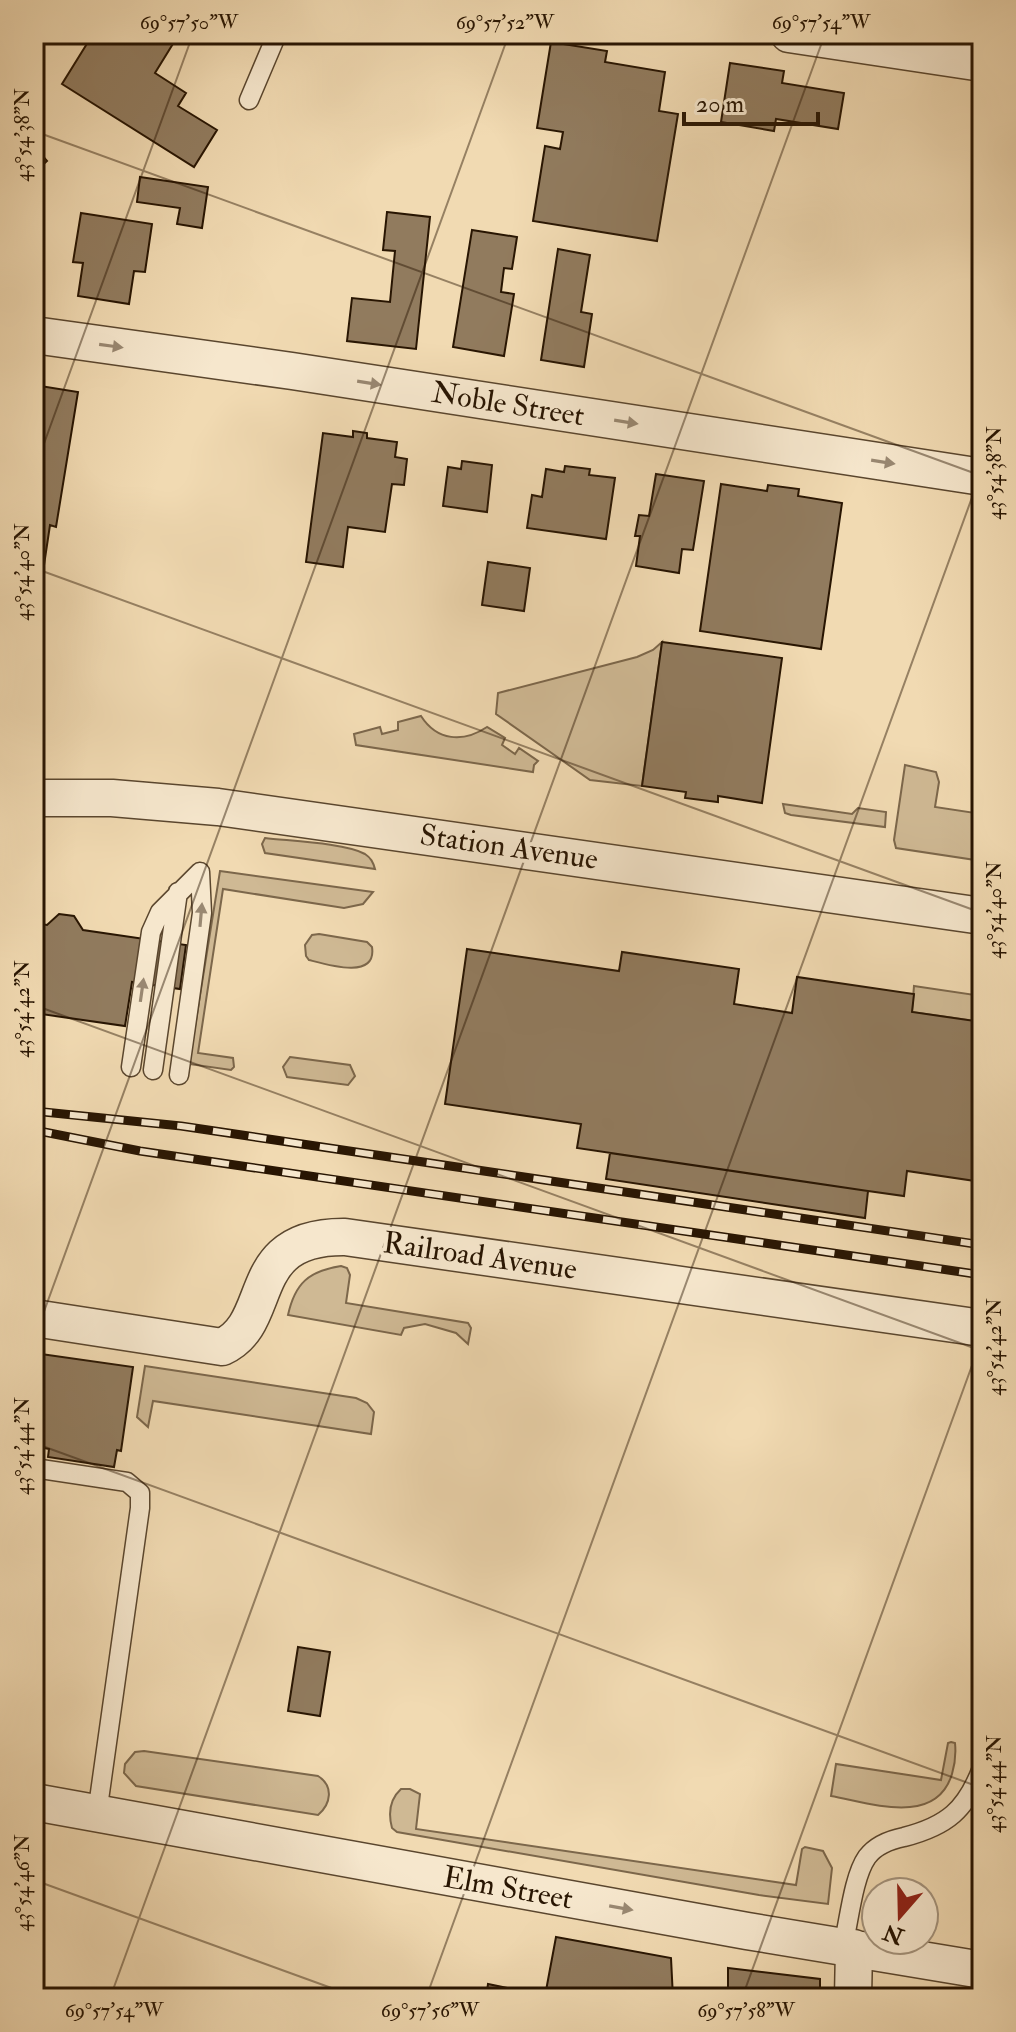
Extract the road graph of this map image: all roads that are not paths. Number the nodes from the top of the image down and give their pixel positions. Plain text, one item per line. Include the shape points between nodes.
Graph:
1 (277, 34) edge
2 (789, 34) edge
3 (982, 63) edge
4 (249, 100) dead end
5 (34, 335) edge
6 (982, 477) edge
7 (34, 798) edge
8 (178, 892) junction
9 (982, 916) edge
10 (131, 1067) dead end
11 (153, 1070) dead end
12 (179, 1075) dead end
13 (34, 1318) edge
14 (982, 1328) edge
15 (34, 1468) edge
16 (982, 1768) edge
17 (34, 1802) edge
18 (97, 1814) junction
19 (849, 1947) junction
20 (982, 1970) edge
21 (853, 1998) edge

1 - 4 lane
2 - 3 street
5 -> 6 street, Noble Street
7 - 9 street, Station Avenue via 218,807
10 -> 8 lane via 151,932
8 - 11 lane
12 -> 8 lane via 202,913 200,872
13 - 14 street, Railroad Avenue via 222,1347 243,1330 277,1261 306,1242 334,1237
15 - 18 lane via 127,1482 140,1493
16 - 19 lane via 974,1789 946,1822 880,1845 868,1856 858,1881
17 - 18 street, Elm Street
18 -> 19 street, Elm Street
19 - 20 street, Elm Street
19 - 21 street

